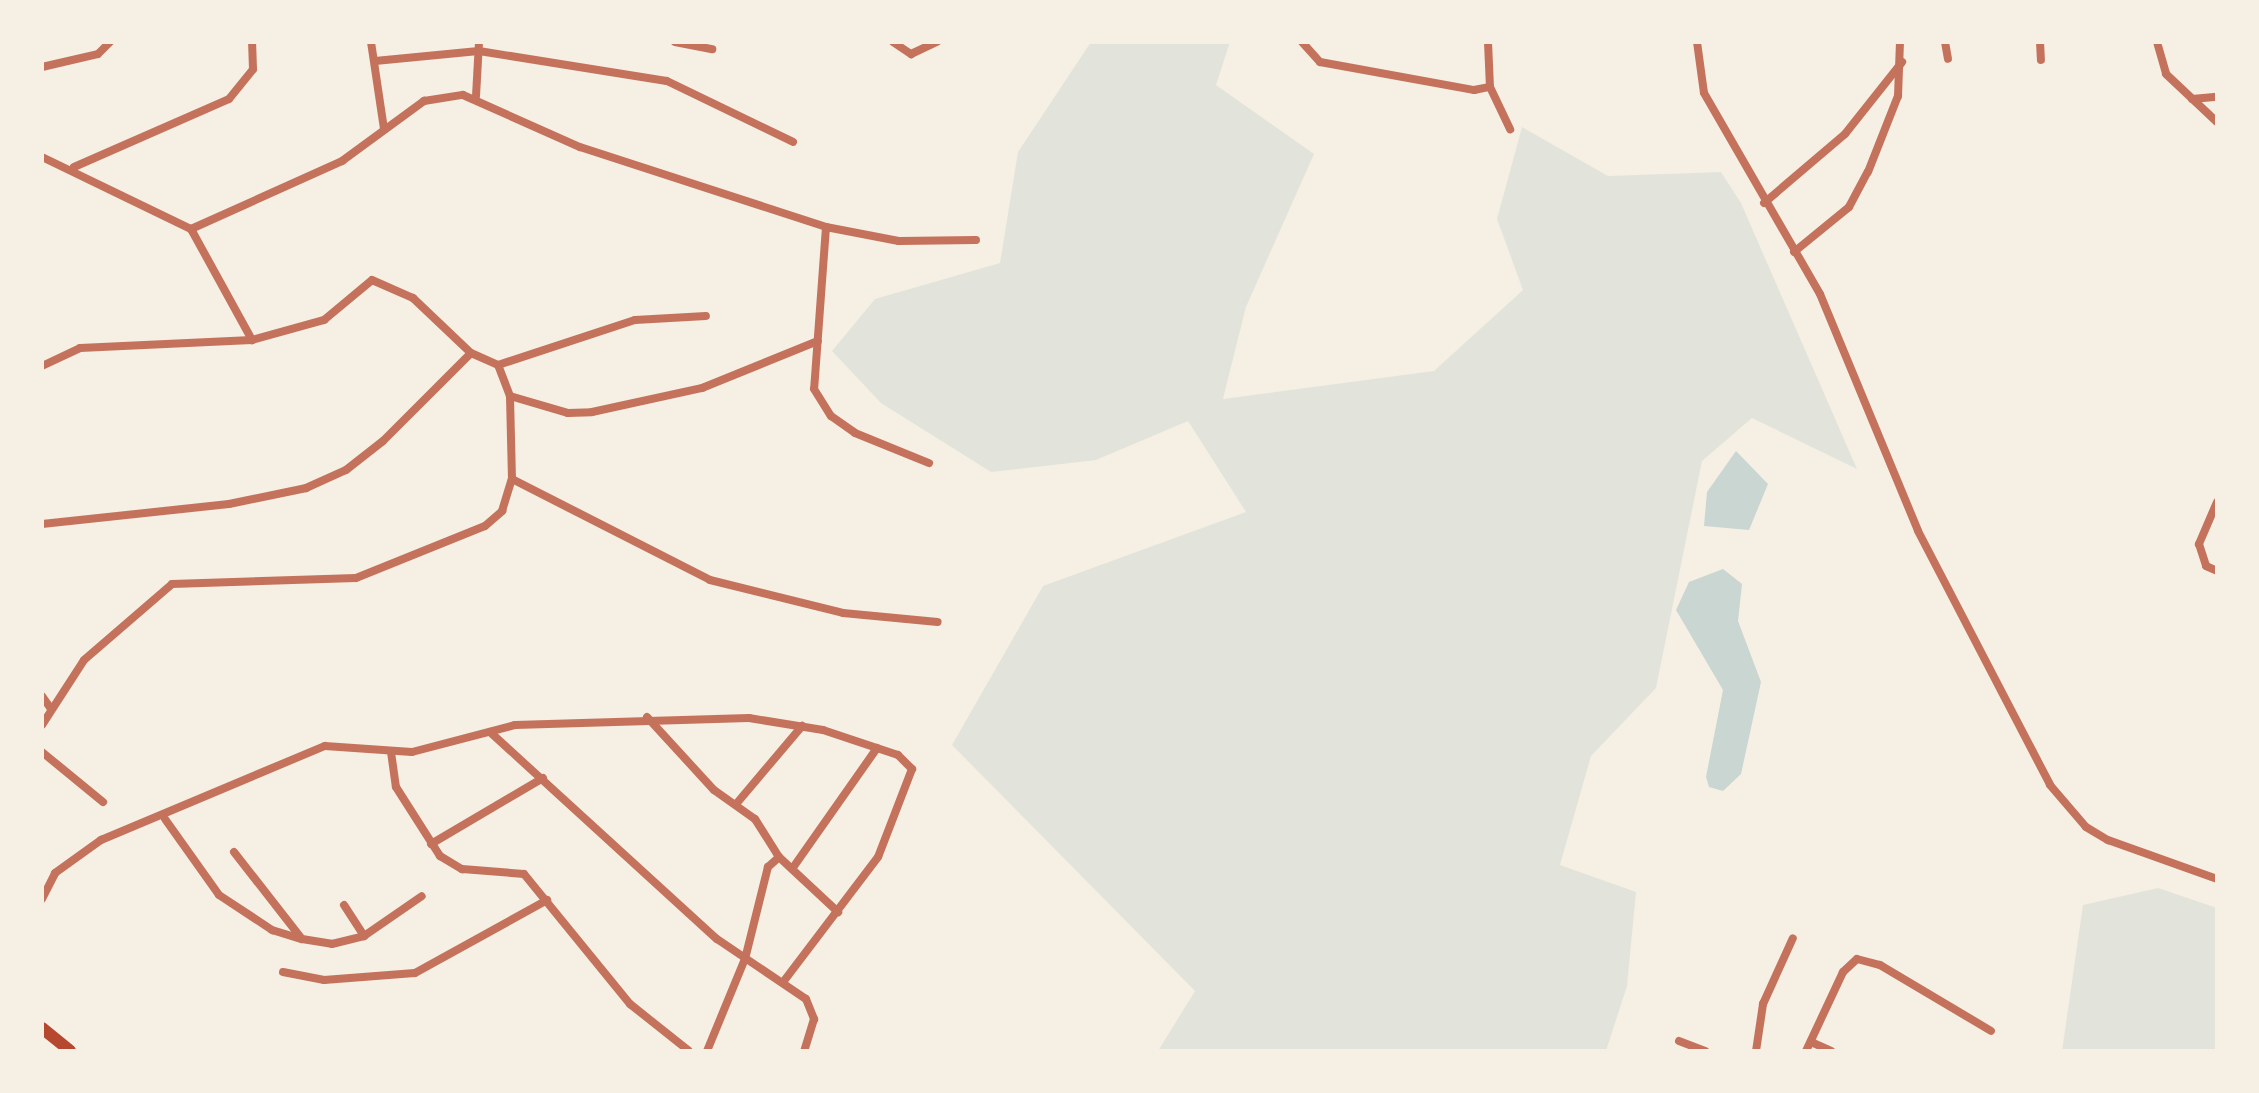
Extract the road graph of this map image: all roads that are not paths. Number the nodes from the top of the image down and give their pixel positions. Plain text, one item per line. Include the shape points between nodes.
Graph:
1 (110, 42) edge
2 (252, 42) edge
3 (371, 42) edge
4 (675, 42) edge
5 (937, 42) edge
6 (1302, 42) edge
7 (1488, 42) edge
8 (1697, 42) edge
9 (1900, 42) edge
10 (1945, 42) edge
11 (2040, 42) edge
12 (2157, 42) edge
13 (896, 45) edge
14 (479, 46) edge
15 (712, 49) dead end
16 (1948, 59) dead end
17 (1904, 60) junction
18 (2041, 60) dead end
19 (375, 61) junction
20 (42, 67) edge
21 (1490, 87) junction
22 (476, 96) junction
23 (2217, 97) edge
24 (2192, 99) junction
25 (2217, 122) edge
26 (384, 129) junction
27 (1510, 129) dead end
28 (793, 142) dead end
29 (42, 157) edge
30 (74, 167) junction
31 (1764, 203) junction
32 (826, 227) junction
33 (191, 229) junction
34 (976, 240) dead end
35 (1794, 252) junction
36 (706, 316) dead end
37 (252, 340) junction
38 (818, 341) junction
39 (471, 353) junction
40 (498, 365) junction
41 (42, 366) edge
42 (510, 396) junction
43 (929, 463) dead end
44 (512, 479) junction
45 (2217, 502) edge
46 (42, 524) edge
47 (2217, 571) edge
48 (938, 622) dead end
49 (42, 696) edge
50 (51, 709) junction
51 (647, 717) junction
52 (42, 725) edge
53 (802, 726) junction
54 (490, 732) junction
55 (877, 748) junction
56 (42, 752) edge
57 (391, 752) junction
58 (543, 778) junction
59 (103, 802) dead end
60 (737, 803) junction
61 (165, 819) junction
62 (431, 844) junction
63 (234, 852) dead end
64 (779, 857) junction
65 (792, 869) junction
66 (2217, 879) edge
67 (422, 896) dead end
68 (42, 899) edge
69 (547, 900) junction
70 (344, 905) dead end
71 (838, 912) junction
72 (364, 936) junction
73 (1793, 938) dead end
74 (302, 939) junction
75 (745, 959) junction
76 (283, 972) dead end
77 (783, 982) junction
78 (42, 1028) edge
79 (1991, 1031) dead end
80 (1679, 1041) dead end
81 (1811, 1042) junction
82 (70, 1051) edge
83 (689, 1051) edge
84 (707, 1051) edge
85 (804, 1051) edge
86 (1705, 1051) edge
87 (1756, 1051) edge
88 (1806, 1051) edge
89 (1831, 1051) edge

1 - 20 street via 98,54
2 - 30 street via 248,82 229,99
3 - 19 street
4 - 15 street
5 - 13 street via 911,54
6 - 21 street via 1320,62 1474,90
7 - 21 street
8 - 31 street via 1704,93
9 - 17 street
10 - 16 street
11 - 18 street
12 - 24 street via 2160,65
14 - 19 street
14 - 22 street
14 - 28 street via 667,81
17 - 31 street via 1845,134
17 - 35 street via 1890,122 1849,207
19 - 26 street
21 - 27 street
22 - 26 street via 424,101
22 - 32 street via 580,147
23 - 24 street
24 - 25 street
26 - 33 street via 279,195
29 - 30 street
30 - 33 street
31 - 35 street
32 - 34 street via 899,241
32 - 38 street
33 - 37 street
35 - 66 street via 1820,294 1918,531 2050,785 2086,827 2108,840
36 - 40 street via 635,320
37 - 39 street via 324,320 372,280 413,298
37 - 41 street via 80,348
38 - 42 street via 702,388 592,412 568,413
38 - 43 street via 811,374 831,416 882,447
39 - 40 street
39 - 46 street via 383,441 346,470 306,488 229,504
40 - 42 street
42 - 44 street
44 - 48 street via 710,580 843,613
44 - 50 street via 502,511 485,526 406,563 356,578 189,581 160,589 84,660
45 - 47 street via 2199,544 2206,566
49 - 50 street
50 - 52 street
51 - 53 street
51 - 54 street
51 - 60 street via 714,790
53 - 55 street
53 - 60 street
54 - 57 street
54 - 58 street
55 - 65 street
55 - 71 street via 906,759 911,777 891,834
56 - 59 street
57 - 61 street via 325,746 245,774
57 - 62 street via 396,787
58 - 62 street
58 - 75 street
60 - 64 street
61 - 68 street via 126,829 68,861
61 - 74 street via 219,895 272,930
62 - 69 street via 462,869 524,874
63 - 74 street
64 - 65 street
64 - 75 street via 763,881
65 - 71 street
67 - 72 street
69 - 76 street via 415,973 324,980
69 - 83 street via 630,1004
70 - 72 street
71 - 77 street
72 - 74 street via 332,944
73 - 87 street via 1763,1004
75 - 77 street
75 - 84 street
77 - 85 street via 813,1009
78 - 82 main road
79 - 81 street via 1880,965 1857,959 1843,972
80 - 86 street
81 - 88 street
81 - 89 street

